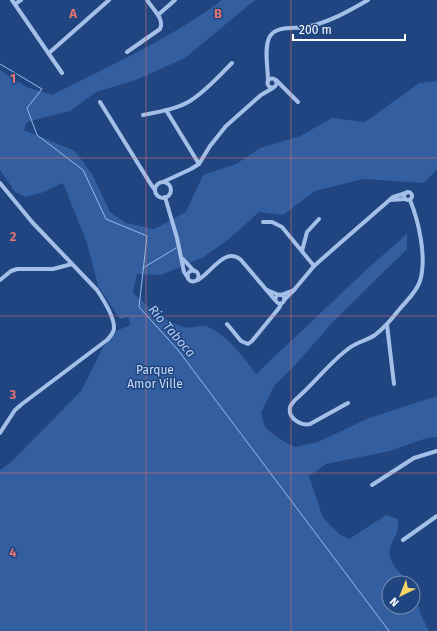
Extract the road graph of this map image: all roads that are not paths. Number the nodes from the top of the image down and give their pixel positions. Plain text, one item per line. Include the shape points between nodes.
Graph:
1 (12, 0) edge
2 (21, 0) edge
3 (109, 0) edge
4 (146, 0) edge
5 (175, 0) edge
6 (368, 0) edge
7 (15, 4) junction
8 (158, 15) junction
9 (127, 52) dead end
10 (49, 53) junction
11 (232, 63) dead end
12 (268, 67) junction
13 (62, 73) dead end
14 (275, 80) junction
15 (268, 82) junction
16 (273, 88) junction
17 (284, 89) junction
18 (261, 95) junction
19 (100, 102) dead end
20 (298, 102) dead end
21 (166, 110) junction
22 (143, 116) dead end
23 (199, 164) junction
24 (173, 177) junction
25 (0, 183) edge
26 (160, 183) junction
27 (150, 184) junction
28 (168, 185) junction
29 (1, 188) edge
30 (155, 190) junction
31 (406, 193) junction
32 (165, 197) junction
33 (390, 200) junction
34 (407, 200) junction
35 (319, 219) dead end
36 (262, 222) dead end
37 (302, 251) junction
38 (182, 259) junction
39 (72, 264) junction
40 (314, 266) junction
41 (211, 269) junction
42 (195, 272) junction
43 (188, 278) junction
44 (0, 280) edge
45 (198, 280) junction
46 (267, 290) junction
47 (294, 290) junction
48 (280, 295) junction
49 (284, 300) junction
50 (278, 302) junction
51 (227, 324) dead end
52 (387, 325) junction
53 (394, 384) dead end
54 (348, 403) dead end
55 (0, 433) edge
56 (437, 451) edge
57 (372, 485) dead end
58 (437, 516) edge
59 (403, 540) dead end

1 - 7 street
2 - 7 street
3 - 10 street
4 - 8 street
5 - 8 street
6 - 12 street via 334,18 313,25 275,31 267,44
7 - 10 street
8 - 9 street via 162,24 160,29
10 - 13 street
11 - 21 street via 190,101
12 - 14 street
12 - 15 street
14 - 15 street via 271,79
14 - 16 street via 277,84
14 - 17 street
15 - 16 street via 268,86
15 - 18 street
16 - 17 street
16 - 18 street
17 - 20 street
18 - 23 street via 226,126
19 - 27 street
21 - 22 street
21 - 23 street
23 - 24 street
24 - 26 street
24 - 28 street
25 - 29 street
26 - 27 street
26 - 28 street
26 - 30 street
27 - 30 street
28 - 32 street via 170,191
29 - 39 street
30 - 32 street via 158,196
31 - 33 street
31 - 34 street via 404,196
31 - 34 street via 412,197
32 - 38 street
33 - 34 street
33 - 40 street
34 - 52 street via 417,221 421,244 420,282 410,299
35 - 37 street via 307,232
36 - 37 street via 272,222 282,227
37 - 40 street
38 - 42 street
38 - 43 street via 184,272
39 - 44 street via 53,269 17,269
39 - 55 street via 103,298 113,332 107,340 15,410
40 - 47 street
41 - 42 street
41 - 45 street
41 - 46 street via 226,256 236,256
42 - 43 street via 189,273
42 - 45 street
43 - 45 street via 192,282
46 - 48 street
46 - 50 street
47 - 48 street
47 - 49 street
48 - 49 street
48 - 50 street via 276,296
49 - 50 street
50 - 51 street via 277,310 248,344 240,342
52 - 53 street
52 - 54 street via 370,338 354,344 342,353 295,400 290,410 293,417 306,425
56 - 57 street via 414,458
58 - 59 street

